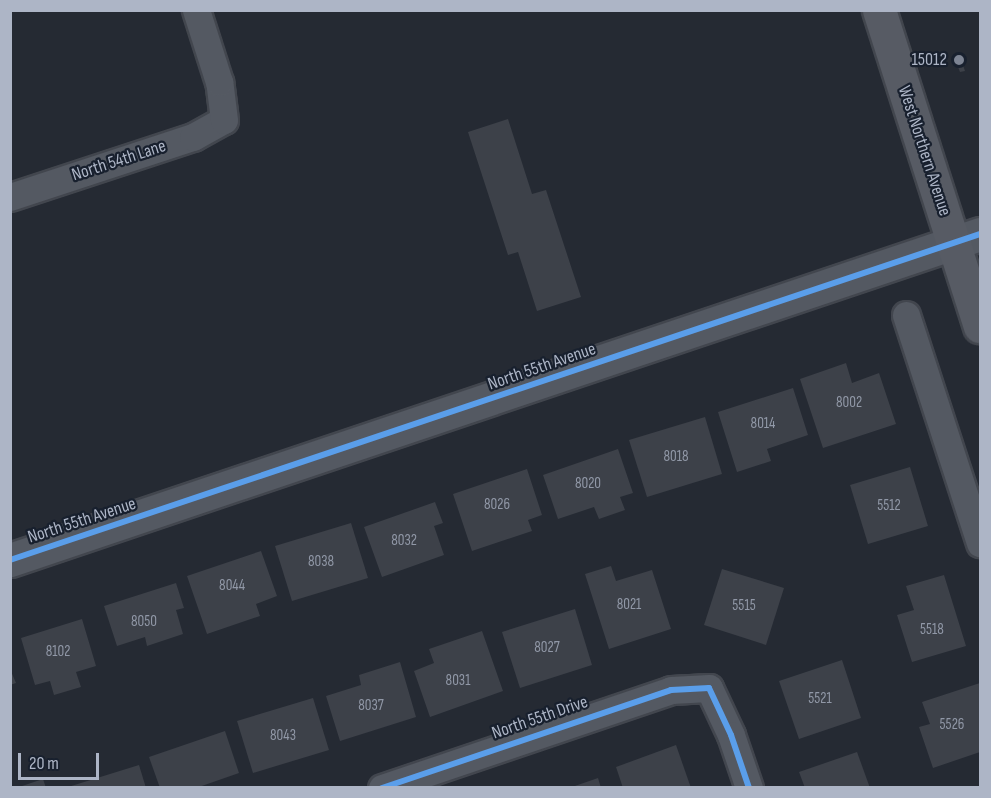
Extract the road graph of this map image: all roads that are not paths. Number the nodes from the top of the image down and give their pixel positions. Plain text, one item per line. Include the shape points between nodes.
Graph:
1 (196, 10) edge
2 (879, 10) edge
3 (10, 197) edge
4 (967, 238) edge
5 (906, 315) dead end
6 (981, 326) edge
7 (981, 543) edge
8 (10, 560) edge
9 (382, 788) edge
10 (748, 788) edge

1 - 3 street, North 54th Lane via 219,82 224,120 193,136
2 - 4 main road, West Northern Avenue
4 - 6 main road, West Northern Avenue
4 - 8 street, North 55th Avenue
5 - 7 street
9 - 10 street, North 55th Drive via 670,690 709,688 731,735

